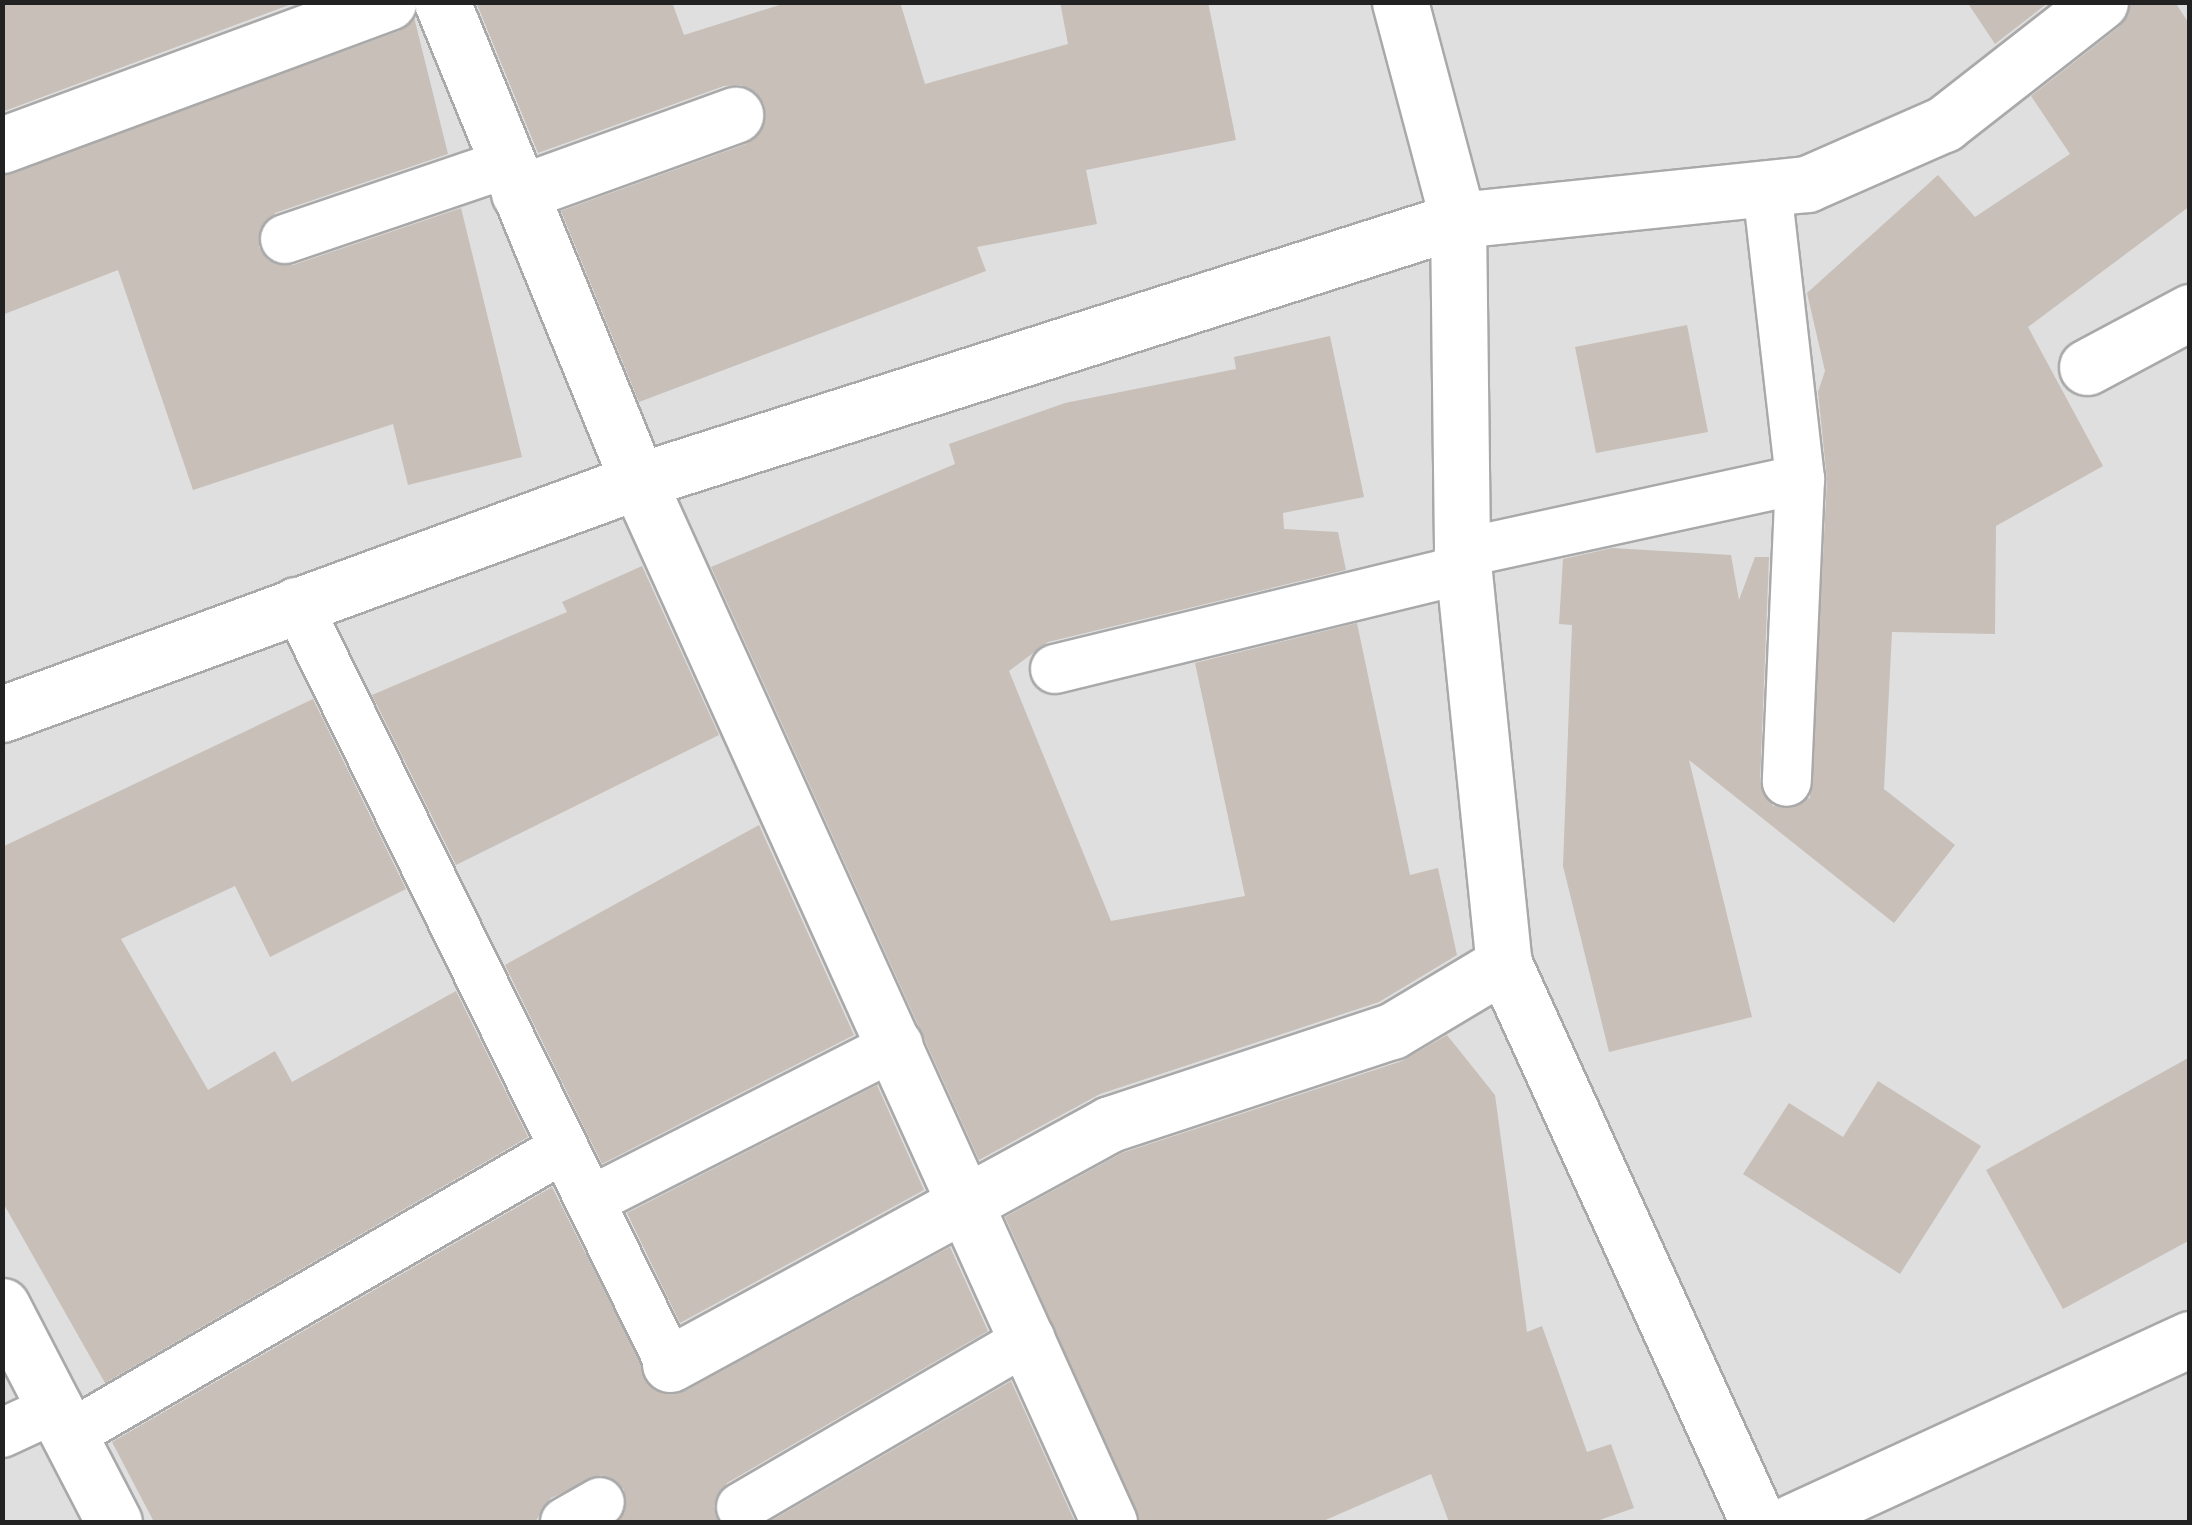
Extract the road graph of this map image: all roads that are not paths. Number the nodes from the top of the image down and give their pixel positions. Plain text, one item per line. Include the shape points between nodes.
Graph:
1 (388, 2) edge
2 (442, 2) edge
3 (1400, 2) edge
4 (2100, 2) edge
5 (734, 115) dead end
6 (2, 145) edge
7 (514, 178) junction
8 (1767, 189) junction
9 (1458, 220) junction
10 (284, 239) dead end
11 (2190, 312) edge
12 (2088, 366) dead end
13 (1800, 479) junction
14 (638, 481) junction
15 (1463, 561) junction
16 (296, 602) junction
17 (1055, 669) dead end
18 (2, 714) edge
19 (1787, 782) dead end
20 (1504, 964) junction
21 (898, 1044) junction
22 (564, 1148) junction
23 (969, 1198) junction
24 (590, 1201) junction
25 (2, 1306) edge
26 (1030, 1338) junction
27 (2190, 1339) edge
28 (670, 1364) joint
29 (65, 1420) junction
30 (2, 1433) edge
31 (741, 1507) dead end
32 (114, 1522) edge
33 (1107, 1522) edge
34 (1758, 1522) edge
35 (1792, 1522) edge

1 - 6 street
2 - 7 street
3 - 9 street
4 - 8 street via 1944,124 1806,184
5 - 7 street
7 - 10 lane
7 - 14 street
8 - 9 street
8 - 13 lane
9 - 14 street
9 - 15 street
11 - 12 street
13 - 15 lane
13 - 19 lane
14 - 16 street
14 - 21 street
15 - 17 lane
15 - 20 street
16 - 18 street
16 - 22 lane
20 - 23 street via 1392,1030 1110,1124
20 - 34 street
21 - 23 street
21 - 24 lane
22 - 24 lane
22 - 29 lane
23 - 26 street
23 - 28 street
24 - 28 lane
25 - 29 street
26 - 31 lane
26 - 33 street
27 - 35 street
29 - 30 lane
29 - 32 street

